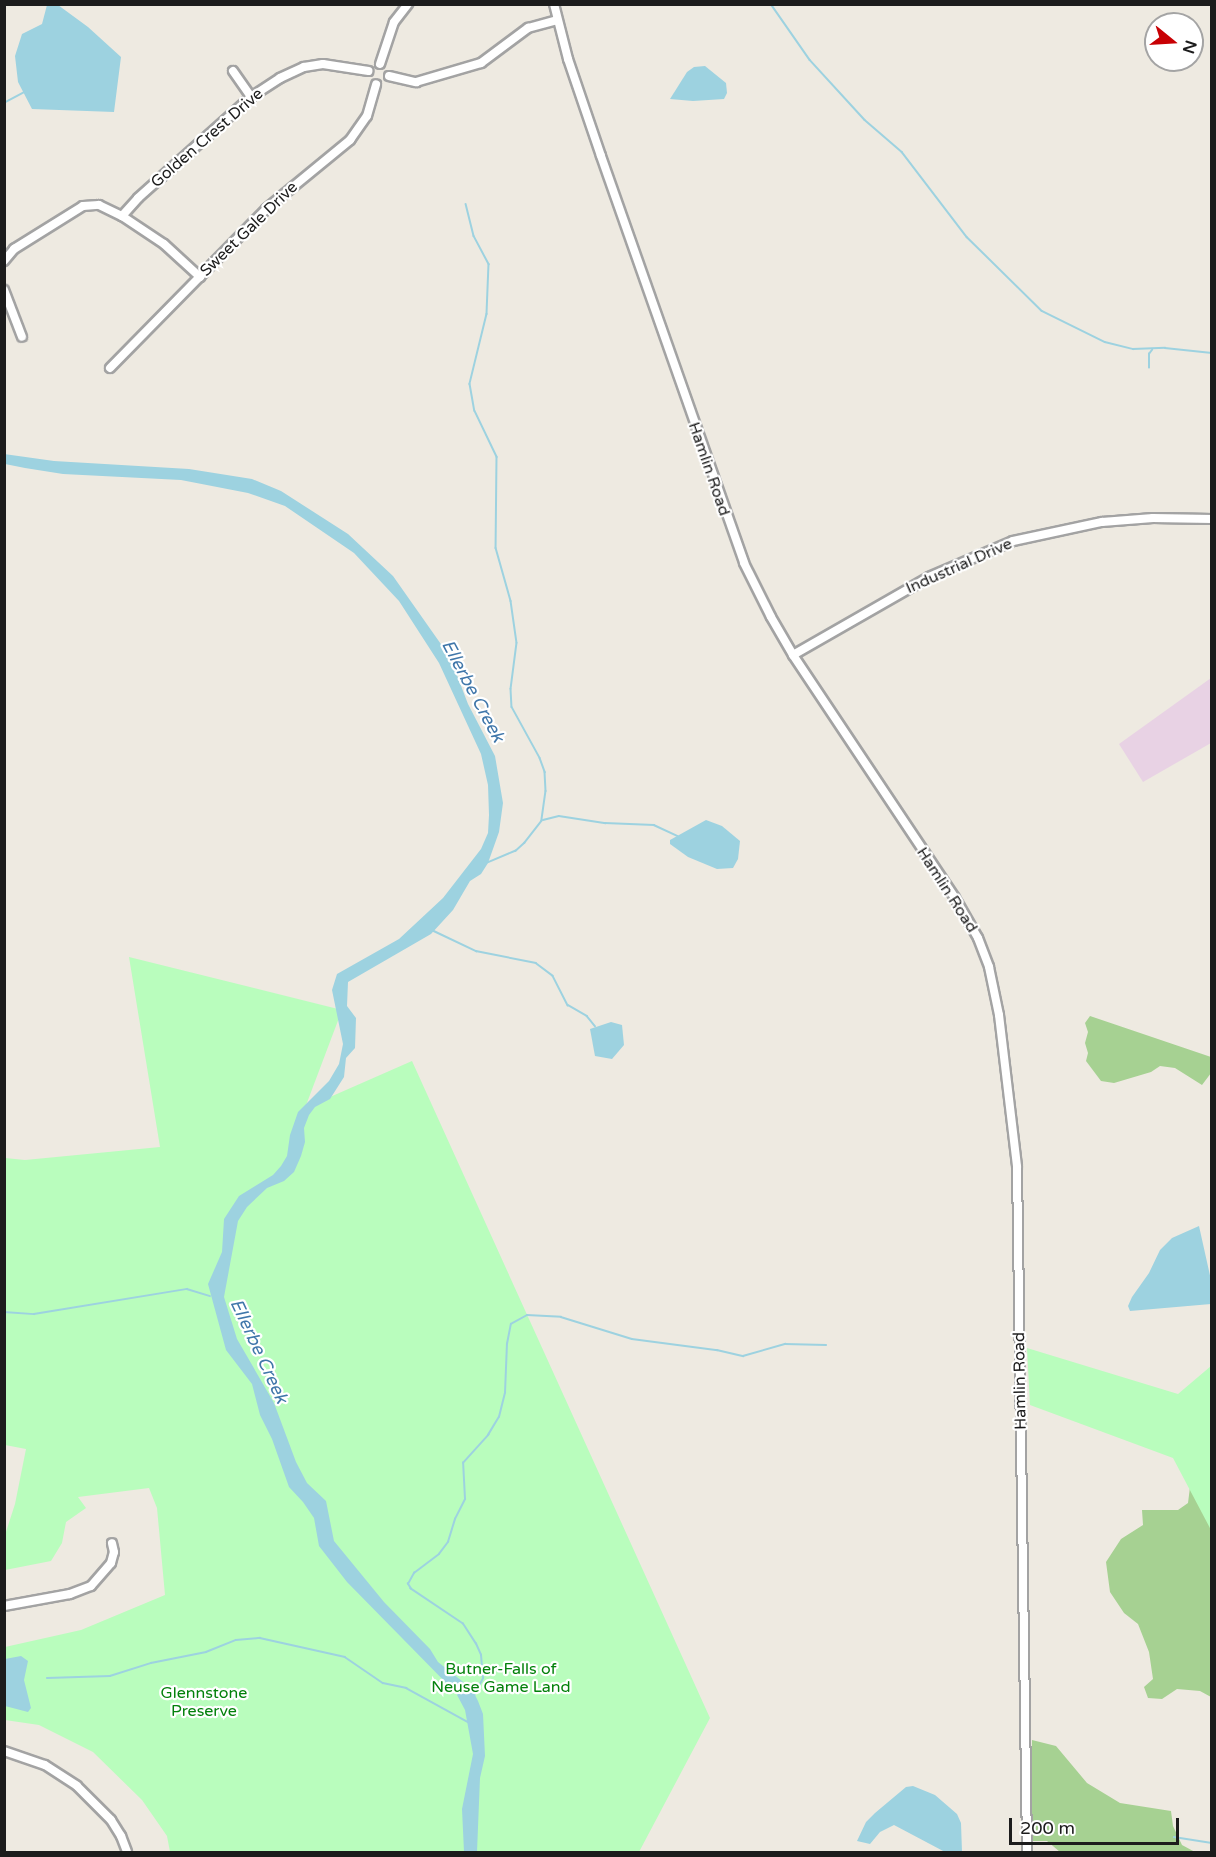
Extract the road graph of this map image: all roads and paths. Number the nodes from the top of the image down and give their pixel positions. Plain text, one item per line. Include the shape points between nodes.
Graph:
1 (408, 4) edge
2 (554, 4) edge
3 (557, 20) junction
4 (380, 64) junction
5 (233, 71) dead end
6 (368, 71) junction
7 (388, 76) junction
8 (376, 84) junction
9 (251, 97) junction
10 (122, 216) junction
11 (4, 261) edge
12 (200, 277) junction
13 (4, 290) edge
14 (22, 337) dead end
15 (110, 369) dead end
16 (1212, 519) edge
17 (793, 655) junction
18 (112, 1543) dead end
19 (4, 1606) edge
20 (4, 1751) edge
21 (127, 1852) edge
22 (1027, 1852) edge

1 - 4 street via 390,29
2 - 3 street, Hamlin Road
3 - 7 street via 528,28 481,63 417,82
3 - 17 street, Hamlin Road via 729,526
4 - 6 street
4 - 7 street via 387,68
5 - 9 street
6 - 8 street
6 - 9 street, Golden Crest Drive via 334,64 304,67
7 - 8 street
8 - 12 street, Sweet Gale Drive via 367,116 350,140 266,209
9 - 10 street, Golden Crest Drive
10 - 11 street via 107,207 83,206 14,249
10 - 12 street via 164,244
12 - 15 street, Sweet Gale Drive
13 - 14 street
16 - 17 street, Industrial Drive via 1111,521 1013,541 929,577
17 - 22 street, Hamlin Road via 967,918 984,951 995,994 1017,1167
18 - 19 street via 111,1563 91,1586 70,1594
20 - 21 street via 45,1765 77,1786 111,1820

